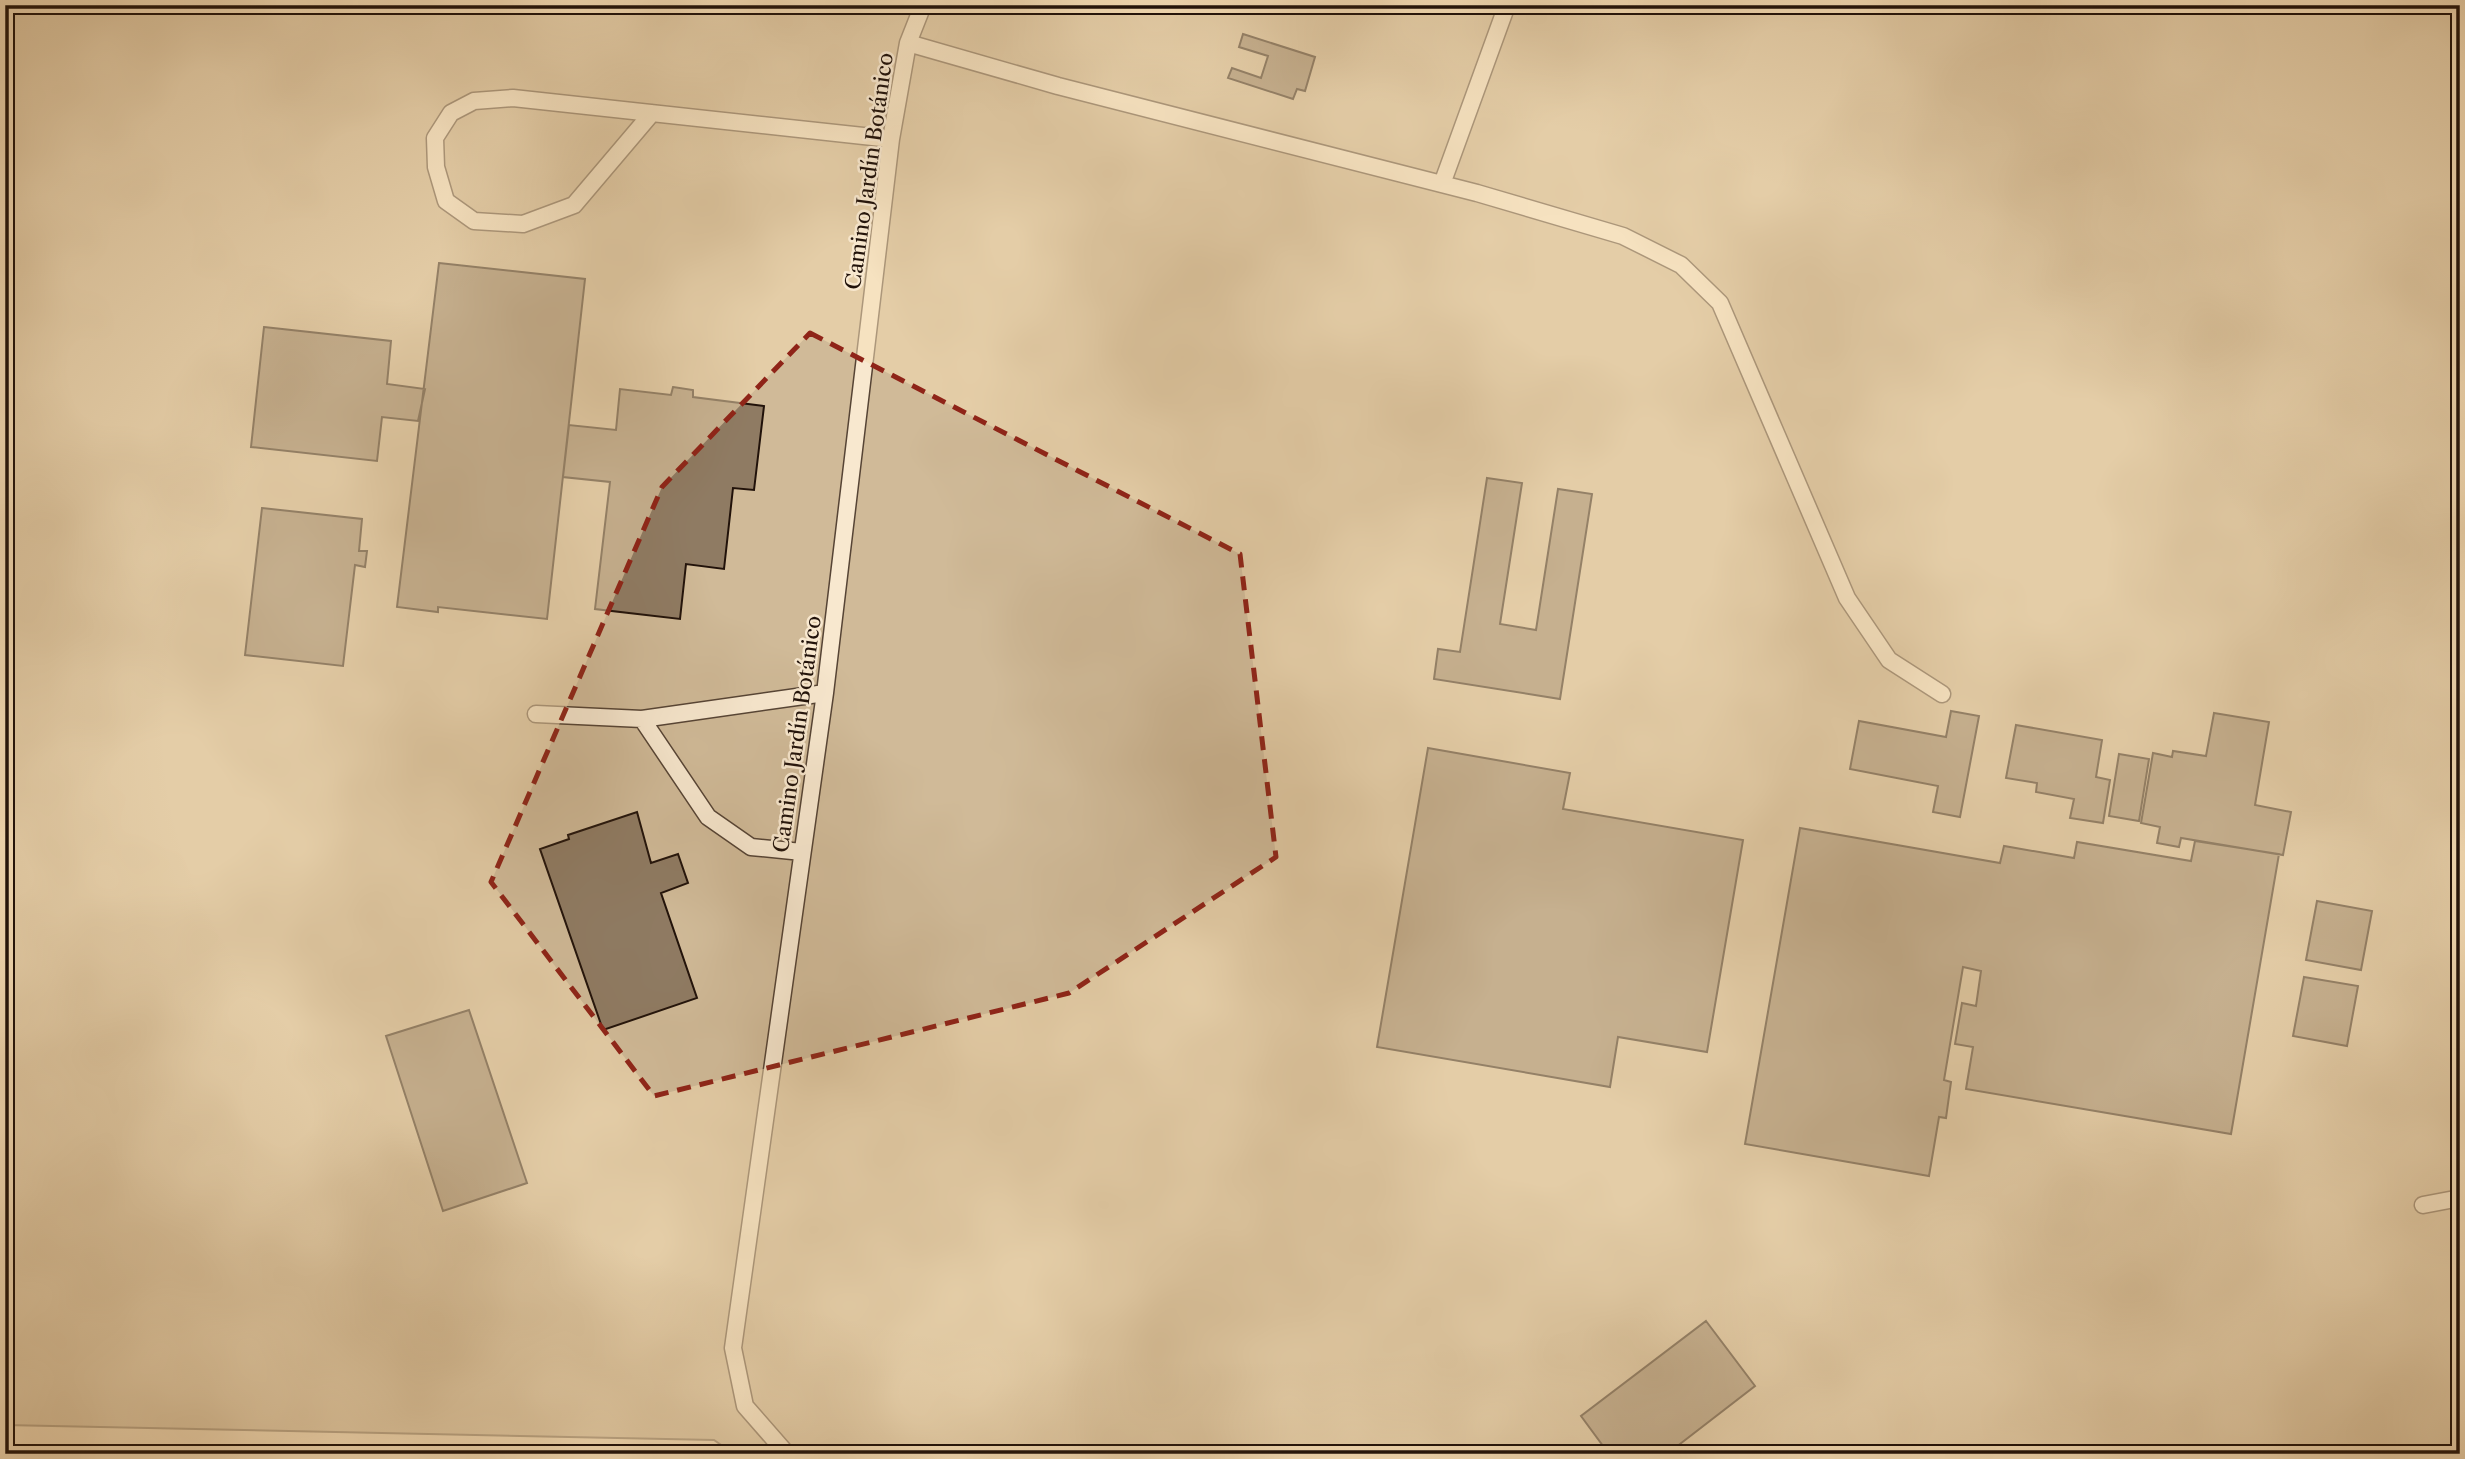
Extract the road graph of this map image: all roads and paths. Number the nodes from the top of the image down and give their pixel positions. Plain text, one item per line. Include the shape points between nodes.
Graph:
1 (923, 5) edge
2 (1507, 5) edge
3 (908, 43) junction
4 (652, 113) junction
5 (891, 139) junction
6 (1442, 184) junction
7 (825, 693) junction
8 (1942, 694) dead end
9 (536, 714) dead end
10 (642, 719) junction
11 (802, 852) junction
12 (2460, 1198) edge
13 (2423, 1205) dead end
14 (787, 1454) edge

1 - 3 lane, Camino Jardín Botánico
2 - 6 lane
3 - 5 lane, Camino Jardín Botánico
3 - 6 lane
4 - 4 lane via 513,98 474,101 451,113 435,138 436,167 446,201 474,221 523,224 574,205
4 - 5 lane
5 - 7 lane, Camino Jardín Botánico
6 - 8 lane via 1623,236 1681,265 1720,303 1847,597 1889,660
7 - 10 lane
7 - 11 lane, Camino Jardín Botánico
9 - 10 lane
10 - 11 lane via 708,817 751,847
11 - 14 lane, Camino Jardín Botánico via 733,1348 745,1406
12 - 13 lane

